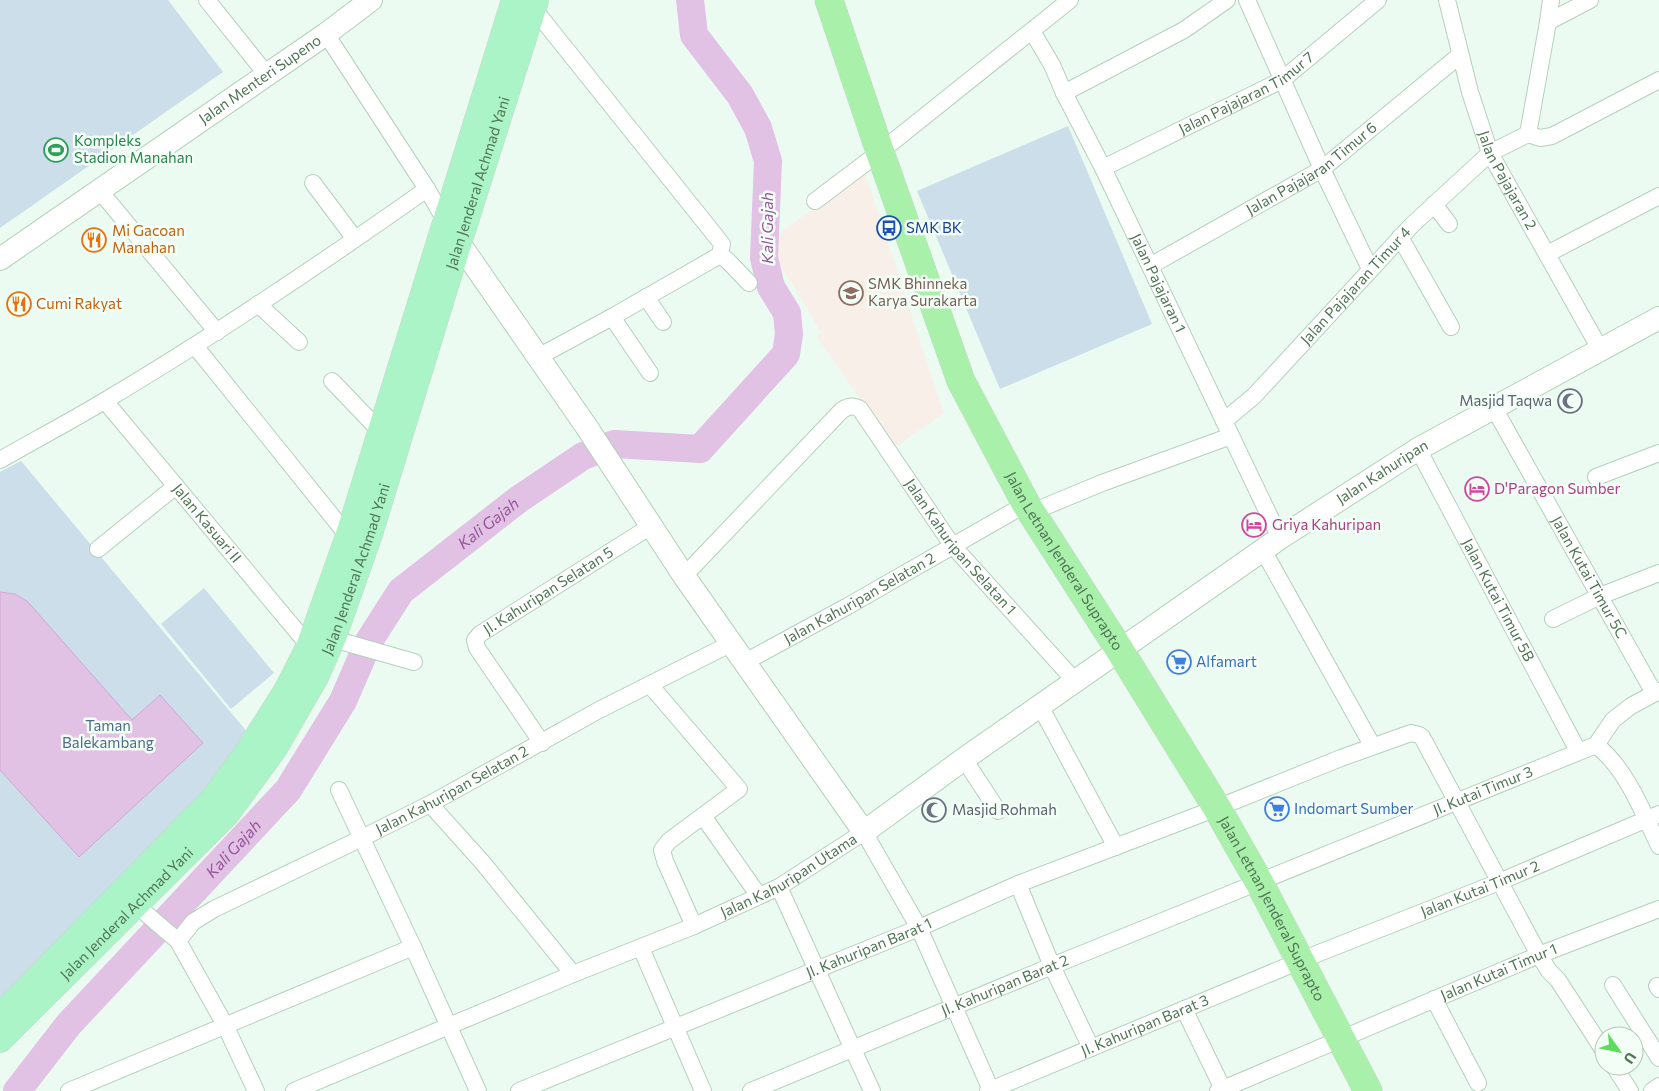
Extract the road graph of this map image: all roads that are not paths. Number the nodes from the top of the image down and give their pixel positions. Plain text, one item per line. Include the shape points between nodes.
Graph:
1 (207, 0) edge
2 (371, 0) edge
3 (829, 0) edge
4 (1070, 0) edge
5 (1226, 0) edge
6 (1247, 0) edge
7 (1378, 0) edge
8 (1447, 0) edge
9 (1551, 0) edge
10 (1590, 0) edge
11 (528, 3) edge
12 (1548, 22) junction
13 (1032, 31) junction
14 (326, 34) junction
15 (1460, 55) junction
16 (267, 74) junction
17 (1282, 80) junction
18 (1659, 80) edge
19 (1064, 93) junction
20 (1528, 134) junction
21 (880, 152) junction
22 (1490, 153) junction
23 (1103, 168) junction
24 (1322, 169) junction
25 (313, 183) dead end
26 (427, 189) junction
27 (99, 190) junction
28 (1659, 196) edge
29 (815, 201) dead end
30 (1434, 204) junction
31 (1450, 224) dead end
32 (452, 232) junction
33 (1400, 237) junction
34 (355, 239) junction
35 (721, 249) junction
36 (1548, 254) junction
37 (0, 259) edge
38 (1150, 266) junction
39 (1370, 269) junction
40 (750, 283) dead end
41 (646, 297) junction
42 (258, 304) junction
43 (612, 317) junction
44 (1659, 318) edge
45 (663, 322) dead end
46 (1451, 327) dead end
47 (216, 332) junction
48 (300, 342) dead end
49 (195, 346) junction
50 (1600, 349) junction
51 (538, 356) junction
52 (650, 373) dead end
53 (332, 381) dead end
54 (105, 401) junction
55 (1494, 408) junction
56 (1227, 428) junction
57 (380, 432) junction
58 (1418, 449) junction
59 (1659, 453) edge
60 (0, 460) edge
61 (1596, 477) dead end
62 (176, 486) junction
63 (1029, 508) junction
64 (651, 526) junction
65 (348, 536) junction
66 (1272, 544) junction
67 (952, 545) junction
68 (98, 549) dead end
69 (1659, 573) edge
70 (684, 576) junction
71 (1600, 596) junction
72 (1553, 619) dead end
73 (338, 641) junction
74 (732, 643) junction
75 (309, 646) junction
76 (1120, 650) junction
77 (414, 662) dead end
78 (744, 662) junction
79 (1075, 681) junction
80 (650, 685) junction
81 (1656, 692) edge
82 (1040, 706) junction
83 (542, 742) junction
84 (1596, 744) junction
85 (1372, 745) junction
86 (1578, 751) junction
87 (964, 759) junction
88 (338, 790) dead end
89 (1456, 802) junction
90 (430, 804) junction
91 (1217, 808) junction
92 (998, 811) dead end
93 (703, 816) junction
94 (1653, 817) edge
95 (864, 832) junction
96 (362, 838) junction
97 (1659, 846) edge
98 (1116, 847) junction
99 (1259, 882) junction
100 (1499, 882) junction
101 (1018, 884) junction
102 (779, 887) junction
103 (759, 896) junction
104 (134, 904) junction
105 (1659, 909) edge
106 (694, 926) junction
107 (919, 928) junction
108 (176, 940) junction
109 (414, 947) junction
110 (641, 948) junction
111 (1539, 955) junction
112 (1301, 961) junction
113 (1052, 966) junction
114 (818, 970) junction
115 (574, 974) junction
116 (1613, 985) dead end
117 (1434, 998) junction
118 (954, 1007) junction
119 (1184, 1009) junction
120 (0, 1016) edge
121 (225, 1025) junction
122 (450, 1026) junction
123 (675, 1028) junction
124 (1594, 1036) edge
125 (1340, 1039) junction
126 (0, 1040) edge
127 (1091, 1048) junction
128 (853, 1049) junction
129 (1659, 1058) edge
130 (1620, 1076) edge
131 (1478, 1083) dead end
132 (1659, 1086) edge
133 (990, 1090) edge
134 (1220, 1090) edge
135 (69, 1091) edge
136 (256, 1091) edge
137 (294, 1091) edge
138 (478, 1091) edge
139 (519, 1091) edge
140 (703, 1091) edge
141 (751, 1091) edge
142 (872, 1091) edge
143 (1368, 1091) edge
144 (1630, 1091) edge
145 (1652, 1091) edge

1 - 16 street
2 - 14 street, Jalan Menteri Supeno
3 - 21 highway, Jalan Letnan Jenderal Suprapto
4 - 13 street
5 - 19 street via 1184,30
6 - 17 street
7 - 17 street, Jalan Pajajaran Timur 7
8 - 15 street, Jalan Pajajaran 2
9 - 12 street
10 - 12 street
11 - 32 main road, Jalan Jenderal Achmad Yani
11 - 35 street
12 - 20 street
13 - 19 street, Jalan Pajajaran 1
13 - 21 street
14 - 16 street, Jalan Menteri Supeno
14 - 26 street
15 - 22 street, Jalan Pajajaran 2
15 - 24 street, Jalan Pajajaran Timur 6
16 - 27 street, Jalan Menteri Supeno
17 - 23 street, Jalan Pajajaran Timur 7
17 - 24 street
18 - 20 street via 1552,136 1540,138
19 - 23 street, Jalan Pajajaran 1
20 - 22 street, Jalan Pajajaran Timur 4
21 - 29 street
21 - 63 highway, Jalan Letnan Jenderal Suprapto via 961,381
22 - 30 street, Jalan Pajajaran Timur 4
22 - 36 street, Jalan Pajajaran 2
23 - 38 street, Jalan Pajajaran 1
24 - 38 street, Jalan Pajajaran Timur 6
24 - 39 street
25 - 34 street
26 - 32 street
26 - 34 street
27 - 37 street, Jalan Menteri Supeno
27 - 47 street
28 - 36 street
30 - 31 street
30 - 33 street, Jalan Pajajaran Timur 4
32 - 51 street
32 - 57 main road, Jalan Jenderal Achmad Yani
32 - 73 main road, Jalan Jenderal Achmad Yani
33 - 39 street, Jalan Pajajaran Timur 4
33 - 46 street
34 - 42 street
35 - 40 street
35 - 41 street
36 - 50 street, Jalan Pajajaran 2
38 - 56 street, Jalan Pajajaran 1
39 - 56 street, Jalan Pajajaran Timur 4
41 - 43 street
41 - 45 street
42 - 47 street
42 - 48 street
43 - 51 street
43 - 52 street
44 - 50 street, Jalan Kahuripan
47 - 49 street
49 - 54 street
49 - 65 street
50 - 55 street, Jalan Kahuripan
51 - 64 street
53 - 57 street
54 - 60 street
54 - 62 street, Jalan Kasuari II
55 - 58 street, Jalan Kahuripan
55 - 71 street, Jalan Kutai Timur 5C
56 - 63 street, Jalan Pajajaran Timur 4 via 1102,483
56 - 66 street, Jalan Pajajaran 1
57 - 65 main road, Jalan Jenderal Achmad Yani
58 - 66 street, Jalan Kahuripan
58 - 86 street, Jalan Kutai Timur 5B
59 - 61 street
62 - 68 street
62 - 75 street, Jalan Kasuari II
63 - 67 street, Jalan Kahuripan Selatan 2
63 - 76 highway, Jalan Letnan Jenderal Suprapto
64 - 70 street
64 - 83 street, Jl. Kahuripan Selatan 5 via 475,640 477,648
65 - 75 main road, Jalan Jenderal Achmad Yani
66 - 76 street, Jalan Kahuripan
66 - 85 street, Jalan Pajajaran 1
67 - 70 street, Jalan Kahuripan Selatan 1 via 860,409 848,406
67 - 78 street, Jalan Kahuripan Selatan 2
67 - 79 street, Jalan Kahuripan Selatan 1
69 - 71 street
70 - 74 street
71 - 72 street
71 - 81 street, Jalan Kutai Timur 5C
73 - 77 street
73 - 104 main road, Jalan Jenderal Achmad Yani via 275,748 227,814
74 - 78 street
74 - 80 street, Jalan Kahuripan Selatan 2
75 - 104 main road, Jalan Jenderal Achmad Yani via 286,691 246,754
76 - 79 street, Jalan Kahuripan Utama
76 - 91 highway, Jalan Letnan Jenderal Suprapto
78 - 95 street
79 - 82 street, Jalan Kahuripan Utama
80 - 83 street, Jalan Kahuripan Selatan 2
80 - 93 street via 739,789
81 - 84 street via 1613,720
82 - 87 street, Jalan Kahuripan Utama
82 - 98 street
83 - 90 street, Jalan Kahuripan Selatan 2
84 - 86 street, Jl. Kutai Timur 3
84 - 94 street via 1608,755
85 - 89 street, Jl. Kahuripan Barat 1 via 1411,733 1422,737
85 - 91 street, Jl. Kahuripan Barat 1
86 - 89 street, Jl. Kutai Timur 3
87 - 92 street
87 - 95 street, Jalan Kahuripan Utama
88 - 96 street
89 - 99 street, Jl. Kutai Timur 3
89 - 100 street, Jl. Kahuripan Barat 1
90 - 96 street, Jalan Kahuripan Selatan 2
90 - 115 street
91 - 98 street, Jl. Kahuripan Barat 1
91 - 99 highway, Jalan Letnan Jenderal Suprapto
93 - 103 street
93 - 106 street via 662,850
94 - 97 street
94 - 100 street, Jalan Kutai Timur 2
95 - 102 street, Jalan Kahuripan Utama
95 - 107 street
96 - 108 street, Jalan Kahuripan Selatan 2 via 214,909 193,922
96 - 109 street
98 - 101 street, Jl. Kahuripan Barat 1
99 - 112 highway, Jalan Letnan Jenderal Suprapto
99 - 113 street, Jl. Kahuripan Barat 2
100 - 111 street, Jl. Kahuripan Barat 1
100 - 112 street, Jalan Kutai Timur 2
101 - 107 street, Jl. Kahuripan Barat 1
101 - 113 street
102 - 103 street, Jalan Kahuripan Utama
102 - 114 street
103 - 106 street, Jalan Kahuripan Utama
104 - 108 street
104 - 120 main road, Jalan Jenderal Achmad Yani
104 - 126 main road, Jalan Jenderal Achmad Yani
105 - 111 street, Jalan Kutai Timur 1
106 - 110 street, Jalan Kahuripan Utama
107 - 114 street, Jl. Kahuripan Barat 1
107 - 118 street
108 - 121 street
109 - 121 street
109 - 122 street
110 - 115 street, Jalan Kahuripan Utama
110 - 123 street
111 - 117 street, Jalan Kutai Timur 1
111 - 124 street, Jl. Kahuripan Barat 1
112 - 119 street, Jl. Kahuripan Barat 3
112 - 125 highway, Jalan Letnan Jenderal Suprapto
113 - 118 street, Jl. Kahuripan Barat 2
113 - 127 street
114 - 123 street, Jl. Kahuripan Barat 1
114 - 128 street
115 - 122 street, Jalan Kahuripan Utama
116 - 129 street
117 - 125 street, Jalan Kutai Timur 1
117 - 131 street
118 - 128 street, Jl. Kahuripan Barat 2
118 - 133 street
119 - 127 street, Jl. Kahuripan Barat 3
119 - 134 street
121 - 135 street
121 - 136 street
122 - 137 street, Jalan Kahuripan Utama
122 - 138 street
123 - 139 street, Jl. Kahuripan Barat 1
123 - 140 street
125 - 134 street, Jalan Kutai Timur 1
125 - 143 highway, Jalan Letnan Jenderal Suprapto
127 - 133 street, Jl. Kahuripan Barat 3
128 - 141 street, Jl. Kahuripan Barat 2
128 - 142 street
130 - 144 street
132 - 145 street

